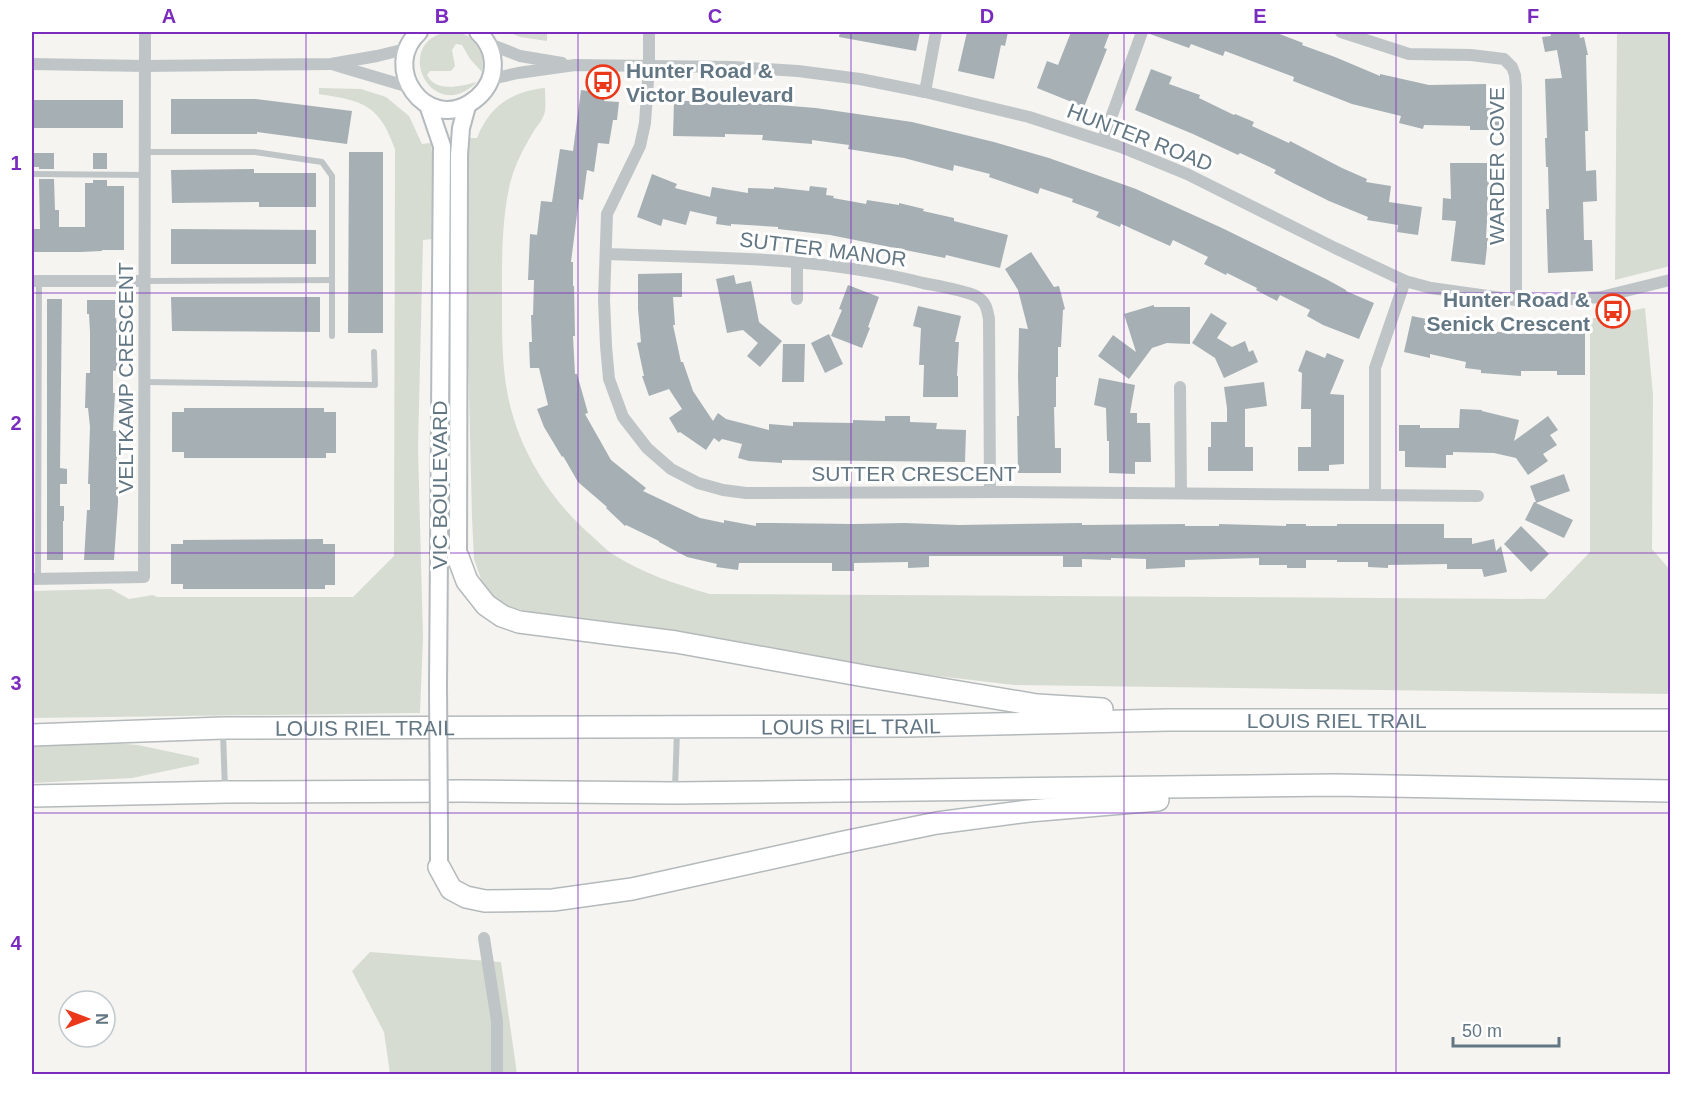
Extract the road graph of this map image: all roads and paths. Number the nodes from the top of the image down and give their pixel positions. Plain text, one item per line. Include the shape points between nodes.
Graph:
1 (145, 32) edge
2 (419, 32) edge
3 (649, 32) edge
4 (936, 32) edge
5 (1142, 32) edge
6 (1341, 32) edge
7 (483, 37) edge
8 (406, 49) junction
9 (32, 64) edge
10 (331, 64) junction
11 (575, 65) junction
12 (145, 66) junction
13 (649, 66) junction
14 (491, 79) junction
15 (409, 87) junction
16 (924, 92) junction
17 (428, 105) junction
18 (466, 106) junction
19 (1103, 140) junction
20 (145, 152) junction
21 (32, 174) edge
22 (145, 175) junction
23 (607, 255) junction
24 (798, 262) junction
25 (332, 280) junction
26 (1671, 280) edge
27 (35, 281) edge
28 (145, 281) junction
29 (1405, 281) junction
30 (798, 299) dead end
31 (1516, 300) junction
32 (332, 336) dead end
33 (374, 352) dead end
34 (145, 382) junction
35 (1180, 387) dead end
36 (990, 492) junction
37 (1181, 493) junction
38 (1375, 495) junction
39 (1478, 496) dead end
40 (458, 557) joint
41 (35, 579) edge
42 (1168, 720) junction
43 (1671, 720) edge
44 (223, 728) junction
45 (677, 728) junction
46 (32, 735) edge
47 (1335, 785) junction
48 (1671, 791) edge
49 (226, 792) junction
50 (675, 793) junction
51 (32, 796) edge
52 (439, 867) joint
53 (484, 938) dead end
54 (497, 1074) edge

1 - 12 street, VELTKAMP CRESCENT
2 - 8 street
3 - 13 street, SUTTER CRESCENT
4 - 16 street
5 - 19 street
6 - 31 street, WARDER COVE via 1409,54 1488,56 1504,59 1512,67 1516,87
7 - 11 street, HUNTER ROAD via 520,56
7 - 14 street via 492,55
8 - 10 street
8 - 15 street via 405,75
9 - 12 street
10 - 12 street
10 - 15 street
11 - 13 street, HUNTER ROAD
11 - 14 street, HUNTER ROAD
12 - 20 street, VELTKAMP CRESCENT
13 - 16 street, HUNTER ROAD via 798,71
13 - 23 street, SUTTER CRESCENT via 640,146 607,214
14 - 18 street via 477,99
15 - 17 street
16 - 19 street, HUNTER ROAD via 1029,117
17 - 18 street via 441,109
17 - 52 street, VIC BOULEVARD, bridge via 442,146
18 - 40 street, VIC BOULEVARD via 459,155
19 - 29 street, HUNTER ROAD via 1187,174
20 - 22 street, VELTKAMP CRESCENT
20 - 25 lane via 255,152 322,162 332,176
21 - 22 lane
22 - 28 street, VELTKAMP CRESCENT
23 - 24 street, SUTTER MANOR
23 - 36 street, SUTTER CRESCENT via 604,300 609,379 623,417 646,448 671,469 698,483 746,494
24 - 30 street
24 - 36 street, SUTTER MANOR via 909,279 976,296 986,304
25 - 28 lane
25 - 32 lane
26 - 31 street, HUNTER ROAD via 1600,297
27 - 28 street
27 - 41 lane
28 - 34 street, VELTKAMP CRESCENT
29 - 31 street, HUNTER ROAD
29 - 38 street via 1375,368
33 - 34 lane via 375,385
34 - 41 street, VELTKAMP CRESCENT via 144,578
35 - 37 street
36 - 37 street, SUTTER CRESCENT
37 - 38 street, SUTTER CRESCENT
38 - 39 street, SUTTER CRESCENT
40 - 42 highway via 467,581 486,605 519,622 676,642 1037,705 1140,712
42 - 43 highway, LOUIS RIEL TRAIL
42 - 45 highway, LOUIS RIEL TRAIL
44 - 45 highway, LOUIS RIEL TRAIL
44 - 46 highway, LOUIS RIEL TRAIL
44 - 49 lane
45 - 50 lane
47 - 48 highway
47 - 50 highway
47 - 52 highway via 1029,811 937,824 632,889 553,900 486,901 466,897 451,889
49 - 50 highway
49 - 51 highway
53 - 54 street via 497,1021

